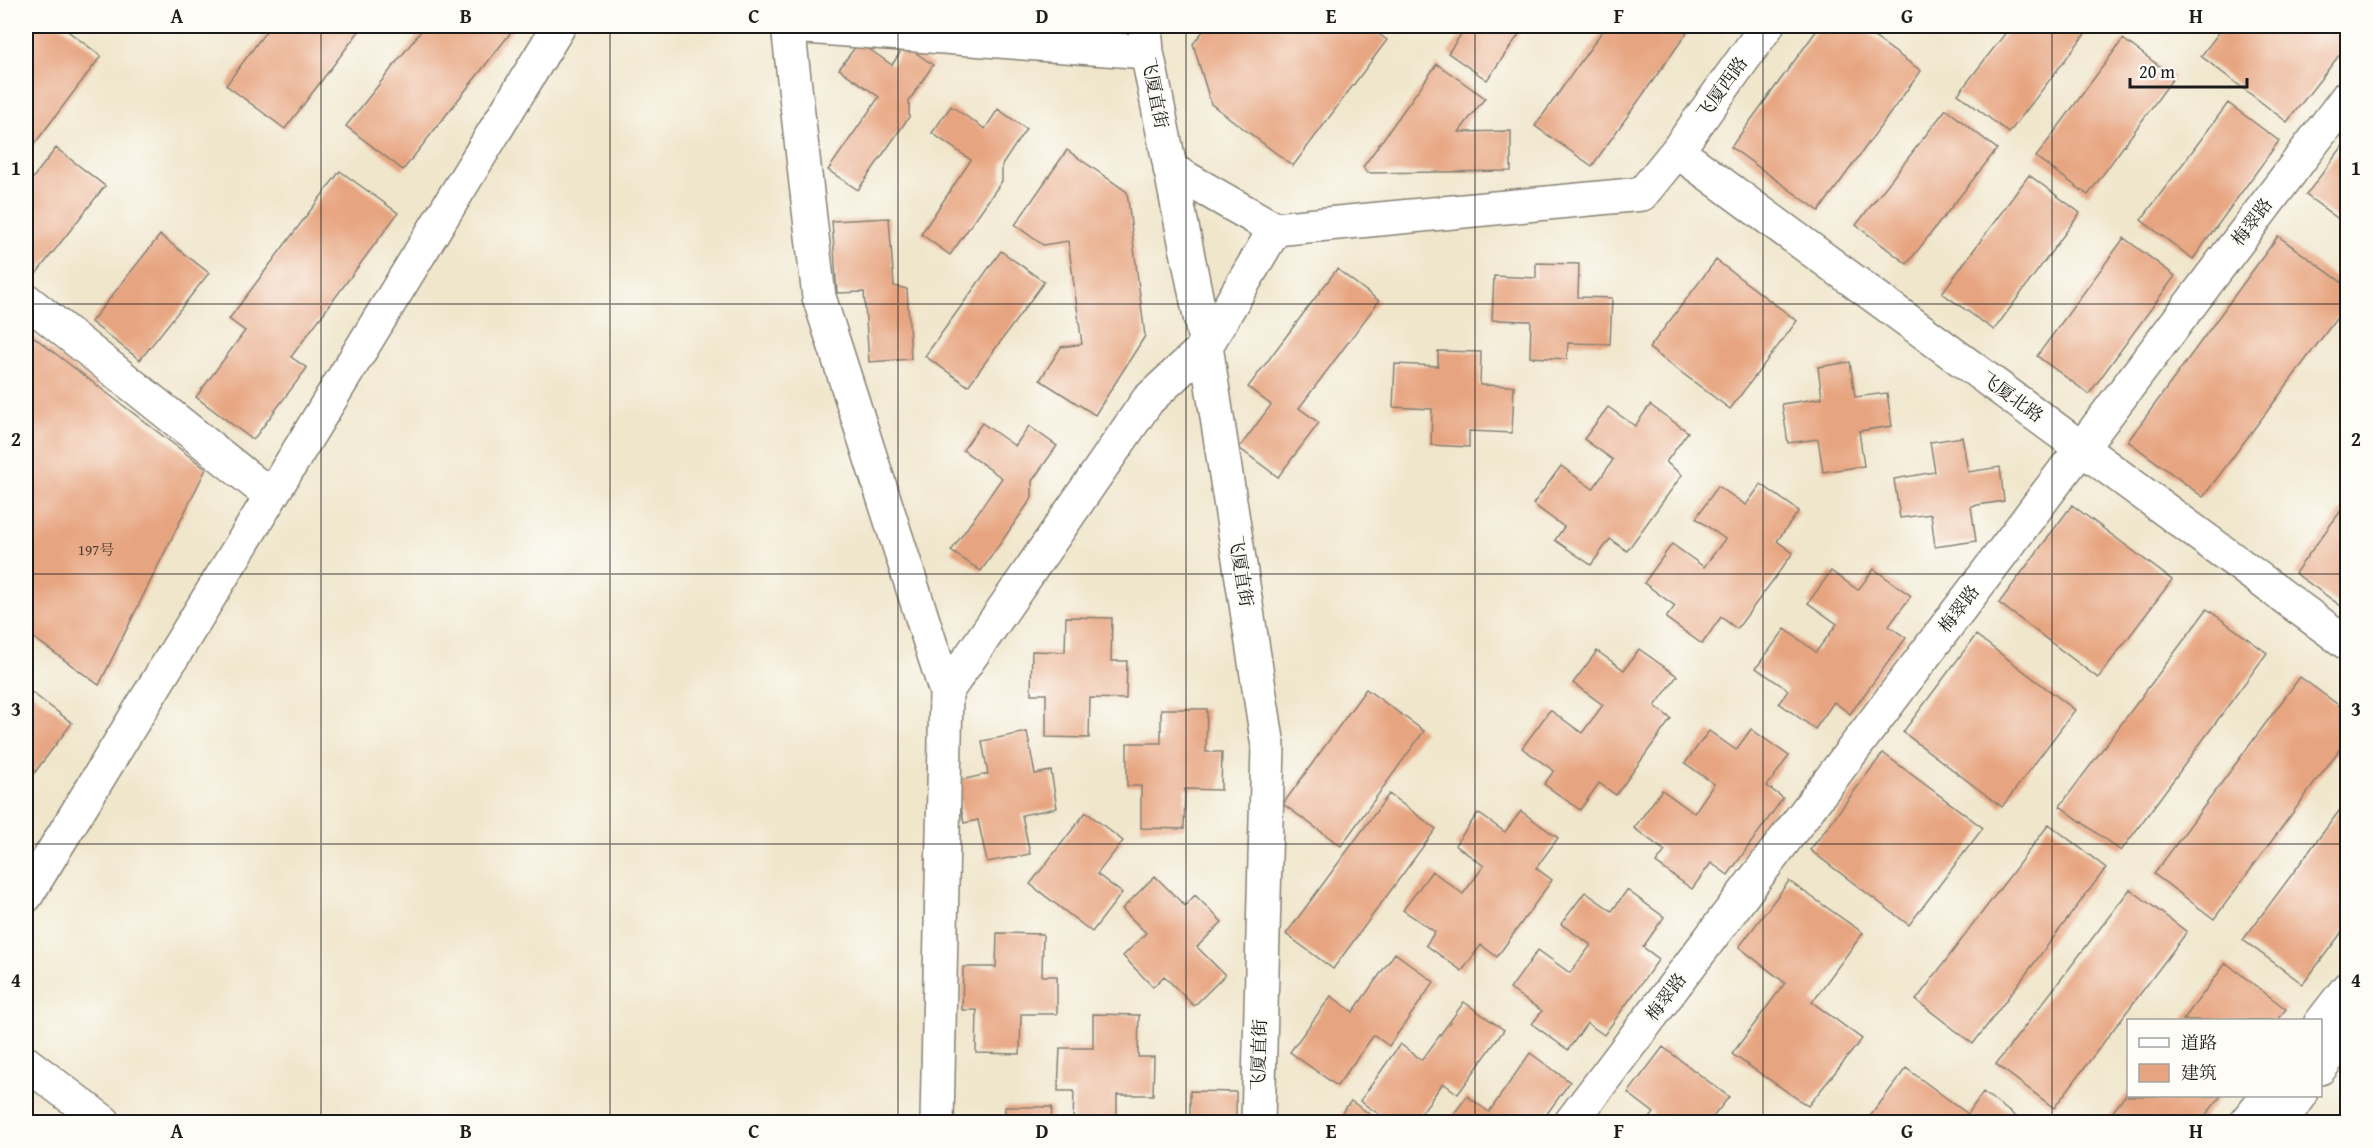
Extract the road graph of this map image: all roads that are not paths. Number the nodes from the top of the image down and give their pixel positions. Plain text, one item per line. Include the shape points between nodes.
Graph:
1 (559, 26) edge
2 (790, 26) edge
3 (1767, 26) edge
4 (1146, 39) edge
5 (2348, 96) edge
6 (1677, 151) junction
7 (1170, 170) junction
8 (1275, 229) junction
9 (26, 300) edge
10 (1206, 346) junction
11 (2082, 447) junction
12 (271, 496) junction
13 (2348, 644) edge
14 (946, 692) junction
15 (26, 896) edge
16 (2348, 988) edge
17 (2322, 1021) edge
18 (2348, 1032) edge
19 (26, 1063) edge
20 (2322, 1065) edge
21 (2265, 1097) edge
22 (2299, 1097) edge
23 (104, 1122) edge
24 (937, 1122) edge
25 (1258, 1122) edge
26 (1571, 1122) edge
27 (2246, 1122) edge
28 (2280, 1122) edge

1 - 12 street
2 - 4 street
2 - 14 street via 819,297
3 - 6 street, 飞厦西路
4 - 7 street, 飞厦直街
5 - 11 street, 梅翠路
6 - 8 street, 飞厦西路 via 1642,194
6 - 11 street, 飞厦北路
7 - 8 street
7 - 10 street, 飞厦直街
8 - 10 street
9 - 12 street
10 - 14 street via 1148,400
10 - 25 street, 飞厦直街 via 1268,746
11 - 13 street, 飞厦北路
11 - 26 street, 梅翠路
12 - 15 street
14 - 24 street
16 - 17 street
18 - 20 street
19 - 23 street
21 - 27 street
22 - 28 street

